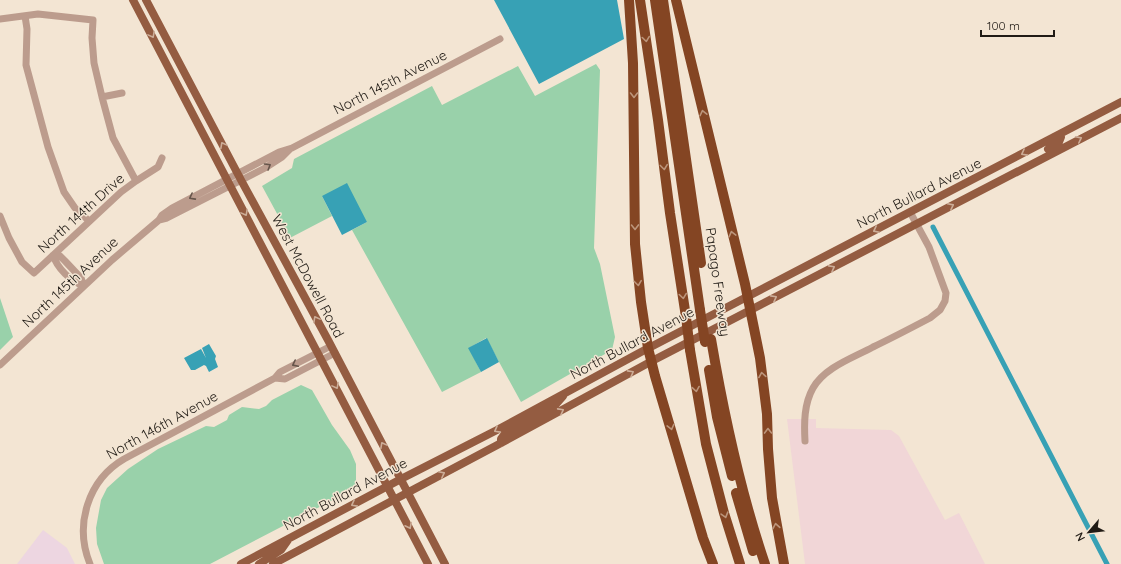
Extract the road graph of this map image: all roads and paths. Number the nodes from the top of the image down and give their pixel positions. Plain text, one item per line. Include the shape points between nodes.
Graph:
1 (134, 0) edge
2 (146, 0) edge
3 (629, 0) edge
4 (640, 0) edge
5 (656, 0) edge
6 (663, 0) edge
7 (676, 0) edge
8 (25, 16) junction
9 (0, 19) edge
10 (500, 39) dead end
11 (122, 93) dead end
12 (102, 98) junction
13 (1121, 102) edge
14 (1121, 118) edge
15 (1060, 134) junction
16 (162, 158) dead end
17 (1013, 173) junction
18 (239, 176) junction
19 (136, 181) junction
20 (228, 182) junction
21 (910, 212) junction
22 (0, 216) edge
23 (88, 221) junction
24 (916, 224) junction
25 (53, 255) junction
26 (84, 286) junction
27 (748, 297) junction
28 (704, 308) junction
29 (750, 310) junction
30 (708, 341) junction
31 (648, 348) junction
32 (333, 349) junction
33 (320, 356) junction
34 (652, 361) junction
35 (0, 365) edge
36 (564, 394) junction
37 (805, 441) dead end
38 (501, 443) junction
39 (401, 479) junction
40 (388, 486) junction
41 (408, 492) junction
42 (395, 499) junction
43 (288, 539) junction
44 (250, 562) edge
45 (90, 564) edge
46 (241, 564) edge
47 (259, 564) edge
48 (273, 564) edge
49 (428, 564) edge
50 (445, 564) edge
51 (713, 564) edge
52 (740, 564) edge
53 (757, 564) edge
54 (765, 564) edge
55 (784, 564) edge

1 -> 20 main road, West McDowell Road
18 -> 2 main road, West McDowell Road
3 -> 31 highway via 633,63 636,262
4 -> 52 highway, bridge via 690,350 706,444
5 - 28 highway
6 - 28 highway, Papago Freeway
27 -> 7 highway
8 - 9 street
8 - 12 street via 38,14 93,20 94,63
8 - 23 street via 26,65 48,148 64,192
10 - 18 street, North 145th Avenue via 292,148 270,165
11 - 12 street
12 - 19 street via 113,138
13 - 15 main road, North Bullard Avenue
17 -> 14 main road, North Bullard Avenue
15 - 17 main road via 1057,145 1028,160
15 -> 21 main road, North Bullard Avenue
16 - 19 street, North 144th Drive via 158,167
24 -> 17 main road, North Bullard Avenue
18 - 20 street, North 145th Avenue
32 -> 18 main road, West McDowell Road
19 - 23 street, North 144th Drive
20 - 26 street, North 145th Avenue via 162,215
20 -> 33 main road, West McDowell Road
21 - 24 street
21 -> 27 main road, North Bullard Avenue
22 - 25 street, North 144th Drive via 22,262 34,273
23 - 25 street, North 144th Drive
29 -> 24 main road, North Bullard Avenue
24 - 37 street via 946,293 945,301 940,310 930,318 836,367 821,378 809,397 805,411
25 - 26 street via 60,256 65,261 81,278
26 - 35 street, North 145th Avenue
27 - 29 highway
27 - 31 main road, North Bullard Avenue
28 - 30 highway, Papago Freeway
29 - 34 main road, North Bullard Avenue
55 -> 29 highway via 772,498 764,382
30 - 53 highway via 717,416
30 - 54 highway, Papago Freeway via 746,503
31 - 34 highway
31 - 36 main road, North Bullard Avenue
32 - 33 street, North 146th Avenue
39 -> 32 main road, West McDowell Road
33 -> 40 main road, West McDowell Road
33 - 45 street, North 146th Avenue via 280,372 275,378 115,464 105,473 94,489 84,517 86,554
38 -> 34 main road, North Bullard Avenue
34 -> 51 highway via 703,538
36 - 38 main road via 556,404 504,435
36 -> 39 main road, North Bullard Avenue
41 -> 38 main road, North Bullard Avenue
39 - 40 main road, North Bullard Avenue
39 - 41 main road, West McDowell Road
40 - 42 main road, West McDowell Road
40 -> 43 main road, North Bullard Avenue
41 - 42 main road, North Bullard Avenue
41 - 50 main road, West McDowell Road
42 - 48 main road, North Bullard Avenue
42 -> 49 main road, West McDowell Road
43 - 44 main road, North Bullard Avenue
43 - 47 main road via 281,550
44 - 46 main road, North Bullard Avenue

